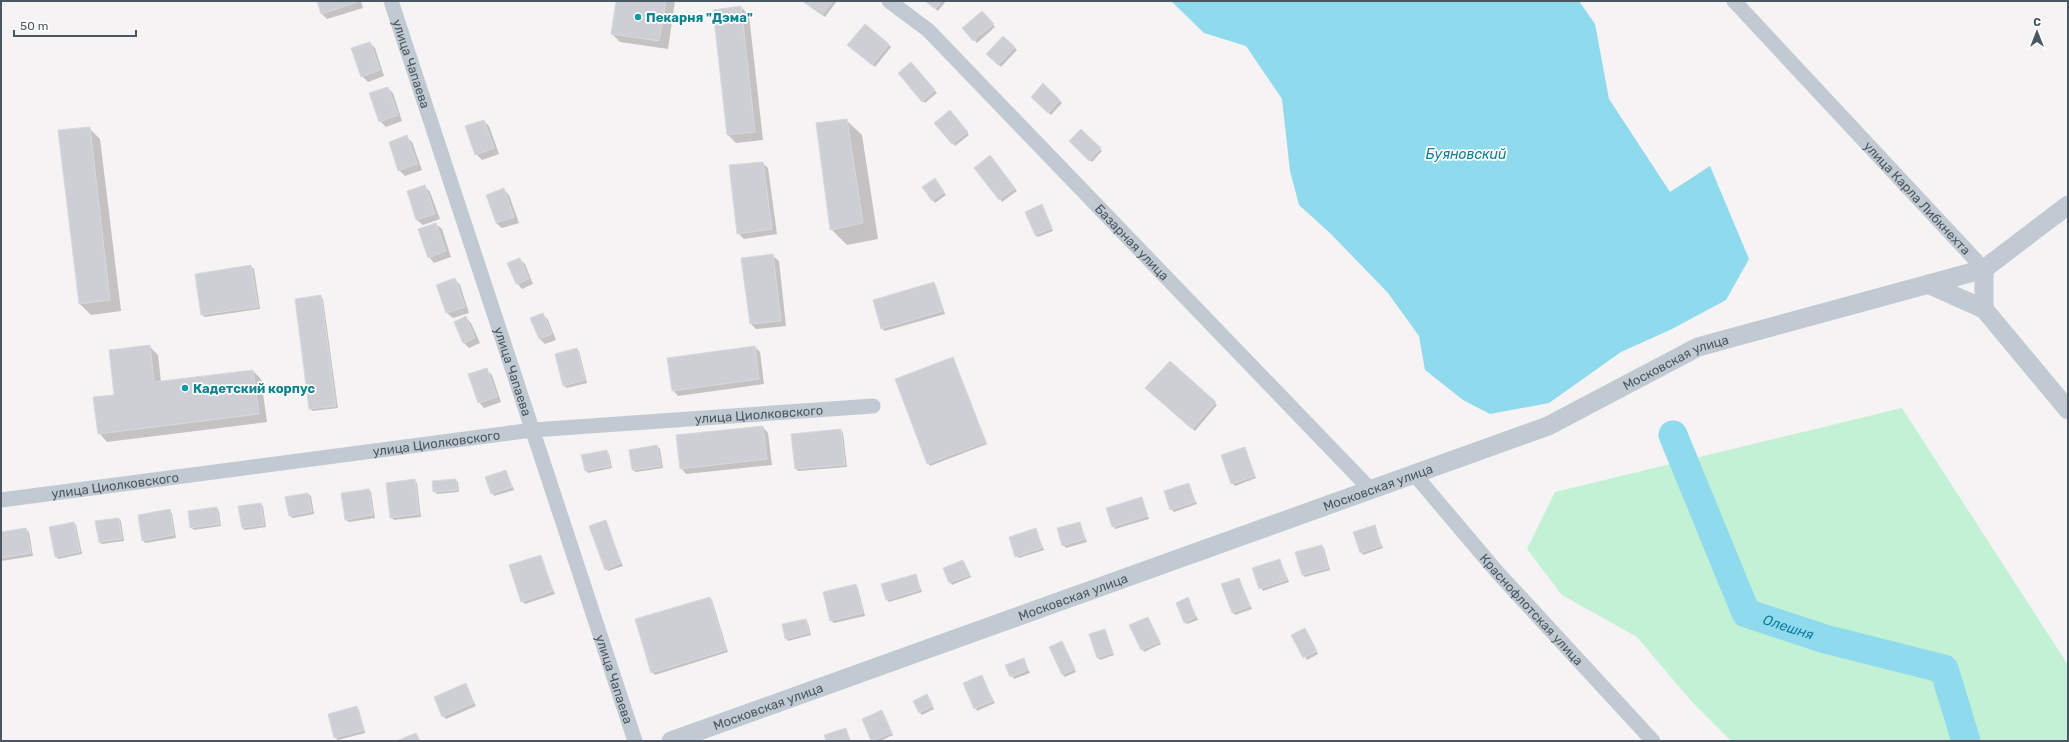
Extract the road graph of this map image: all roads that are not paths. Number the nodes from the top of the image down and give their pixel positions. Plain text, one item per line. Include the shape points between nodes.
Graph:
1 (391, 1) edge
2 (889, 1) edge
3 (1734, 1) edge
4 (2068, 205) edge
5 (1984, 269) junction
6 (1928, 284) junction
7 (1984, 309) junction
8 (873, 406) dead end
9 (2068, 410) edge
10 (533, 430) junction
11 (1415, 474) junction
12 (1371, 490) junction
13 (1, 500) edge
14 (1649, 739) edge
15 (636, 741) edge
16 (670, 741) edge

1 - 10 street, улица Чапаева
2 - 12 street, Базарная улица via 928,30
3 - 5 street, улица Карла Либкнехта
4 - 5 street, Московская улица
5 - 6 street, Московская улица
5 - 7 street
6 - 7 street
6 - 11 street, Московская улица via 1698,347 1548,426
7 - 9 street
8 - 10 street, улица Циолковского
10 - 13 street, улица Циолковского
10 - 15 street, улица Чапаева
11 - 12 street, Московская улица
11 - 14 street, Краснофлотская улица via 1498,573
12 - 16 street, Московская улица

